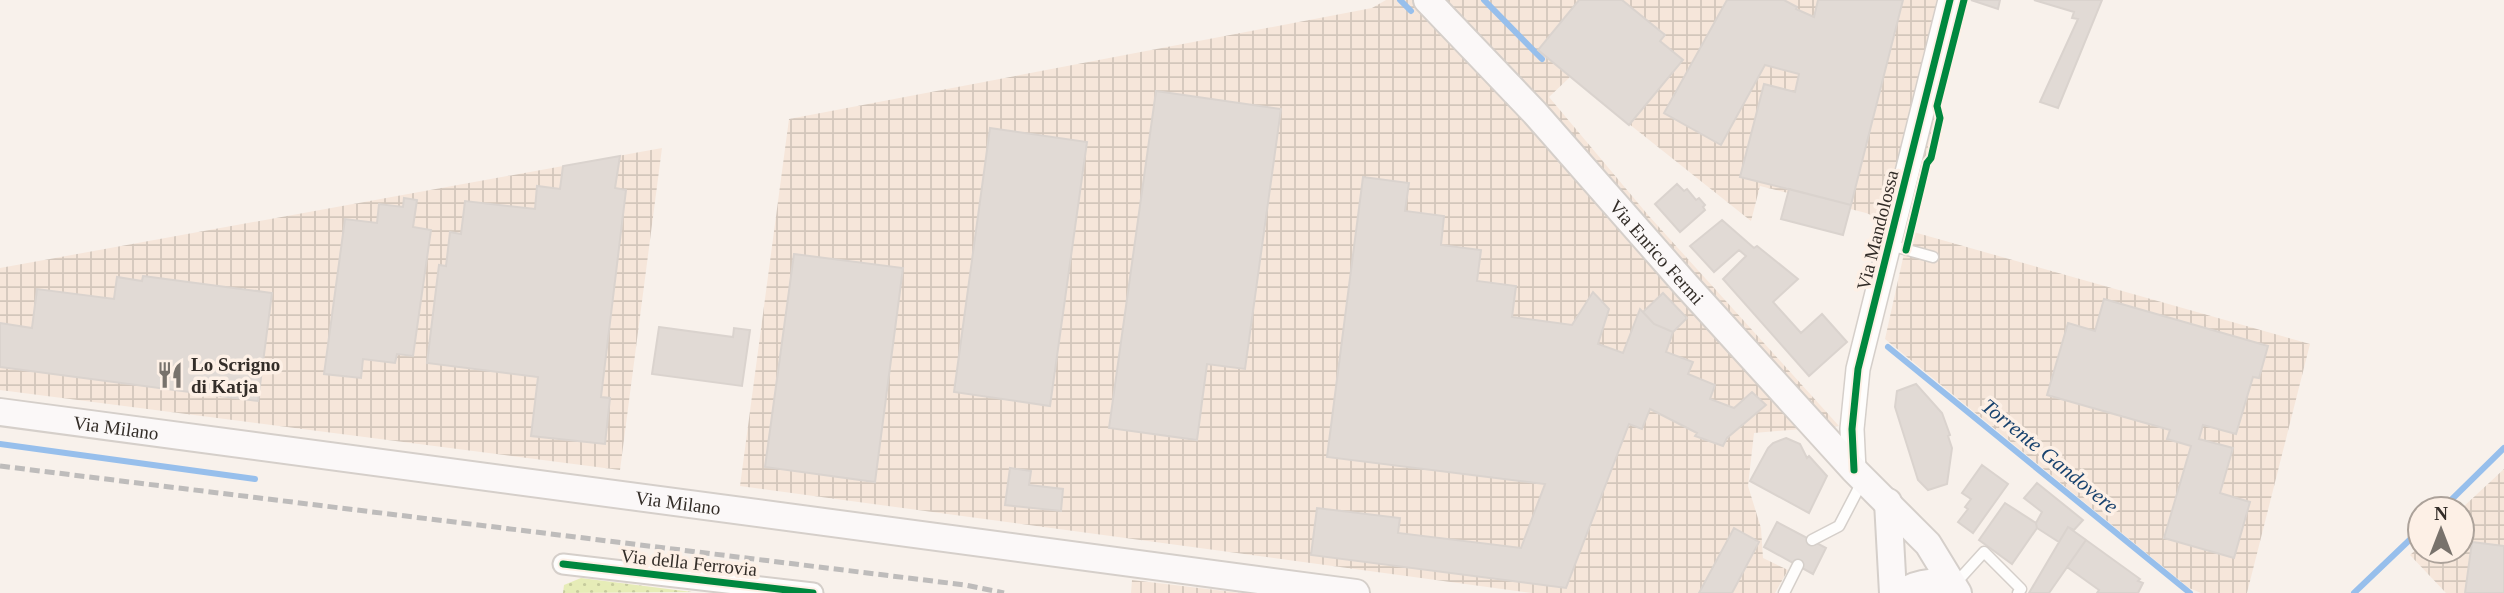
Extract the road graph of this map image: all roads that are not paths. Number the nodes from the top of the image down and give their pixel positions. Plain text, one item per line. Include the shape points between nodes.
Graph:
1 (1427, 0) edge
2 (1950, 0) edge
3 (1889, 245) junction
4 (1933, 257) dead end
5 (0, 412) edge
6 (1859, 475) junction
7 (1888, 502) junction
8 (1812, 540) dead end
9 (563, 564) dead end
10 (1798, 565) dead end
11 (1956, 590) edge
12 (813, 593) edge
13 (1356, 593) edge
14 (1784, 593) edge
15 (1893, 593) edge
16 (1901, 593) edge
17 (2018, 593) edge

1 - 6 main road, Via Enrico Fermi via 1535,113
2 - 3 street, Via Mandolossa
3 - 4 lane
3 - 6 street, Via Mandolossa via 1854,393 1852,429
5 - 13 main road, Via Milano
6 - 7 main road, Via Enrico Fermi
6 - 8 lane via 1839,526
7 - 11 main road, Via Enrico Fermi via 1928,544
7 - 15 main road
9 - 12 street, Via della Ferrovia
10 - 14 lane
11 - 16 main road via 1926,582
11 - 17 lane via 1984,552 2021,589

